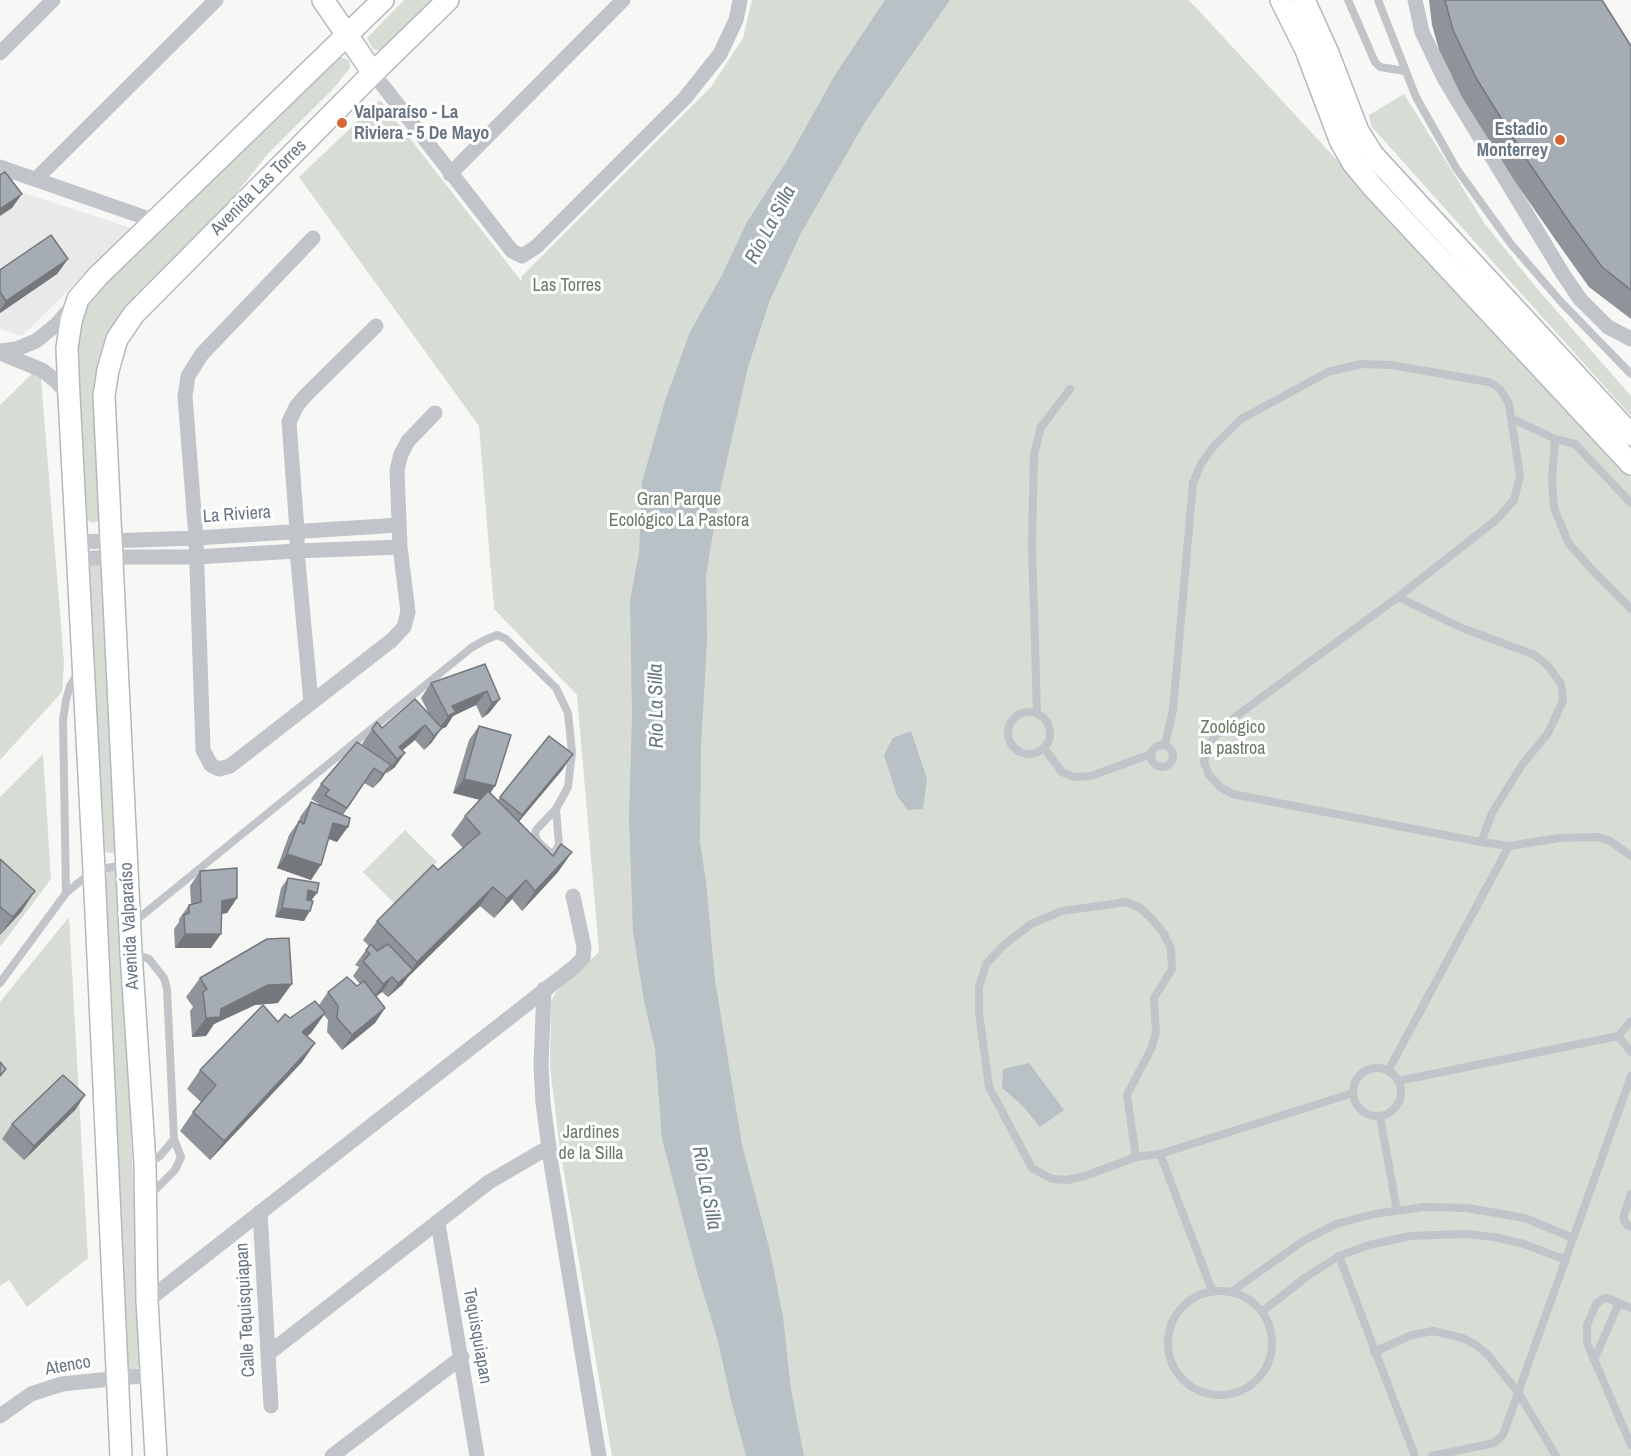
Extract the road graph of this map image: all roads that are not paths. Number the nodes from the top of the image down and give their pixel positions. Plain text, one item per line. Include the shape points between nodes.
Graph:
1 (53, 0) edge
2 (216, 0) edge
3 (323, 0) edge
4 (383, 0) edge
5 (448, 0) edge
6 (623, 0) edge
7 (740, 0) edge
8 (1281, 0) edge
9 (1304, 0) edge
10 (1348, 0) edge
11 (1378, 0) edge
12 (1414, 0) edge
13 (346, 34) junction
14 (0, 53) edge
15 (1405, 71) junction
16 (373, 73) junction
17 (0, 167) edge
18 (450, 174) junction
19 (36, 179) junction
20 (155, 220) junction
21 (313, 238) dead end
22 (78, 299) junction
23 (376, 326) dead end
24 (1631, 339) edge
25 (0, 352) edge
26 (1631, 374) edge
27 (1070, 389) dead end
28 (69, 396) junction
29 (104, 396) joint
30 (435, 413) dead end
31 (1511, 418) junction
32 (1631, 435) edge
33 (1555, 439) junction
34 (1631, 464) edge
35 (1631, 503) edge
36 (399, 525) junction
37 (297, 530) junction
38 (196, 538) junction
39 (400, 547) junction
40 (111, 548) junction
41 (77, 550) junction
42 (297, 551) junction
43 (196, 557) junction
44 (1398, 597) junction
45 (1631, 609) edge
46 (84, 668) junction
47 (311, 702) junction
48 (1037, 713) junction
49 (1165, 744) junction
50 (1044, 748) junction
51 (1151, 754) junction
52 (556, 809) junction
53 (1481, 842) junction
54 (1509, 846) junction
55 (1631, 856) edge
56 (126, 864) junction
57 (94, 870) junction
58 (66, 893) junction
59 (573, 896) dead end
60 (130, 925) junction
61 (131, 952) junction
62 (0, 983) edge
63 (544, 989) junction
64 (1631, 1021) edge
65 (1618, 1036) junction
66 (1631, 1052) edge
67 (1388, 1071) junction
68 (1631, 1076) edge
69 (1398, 1081) junction
70 (1353, 1093) junction
71 (1380, 1116) junction
72 (174, 1139) junction
73 (549, 1147) junction
74 (1160, 1154) junction
75 (1136, 1157) junction
76 (145, 1164) junction
77 (1631, 1194) edge
78 (147, 1198) junction
79 (1397, 1211) junction
80 (260, 1212) junction
81 (438, 1222) junction
82 (1631, 1227) edge
83 (1573, 1238) junction
84 (1339, 1256) junction
85 (1566, 1260) junction
86 (1212, 1290) junction
87 (1231, 1292) junction
88 (147, 1301) junction
89 (1619, 1303) junction
90 (1631, 1308) edge
91 (1263, 1311) junction
92 (1374, 1352) junction
93 (268, 1353) junction
94 (462, 1357) junction
95 (1594, 1360) junction
96 (150, 1375) junction
97 (118, 1378) junction
98 (1518, 1392) junction
99 (271, 1406) dead end
100 (0, 1416) edge
101 (1631, 1445) edge
102 (597, 1455) edge
103 (121, 1456) edge
104 (156, 1456) edge
105 (332, 1456) edge
106 (477, 1456) edge
107 (1415, 1456) edge
108 (1431, 1456) edge
109 (1556, 1456) edge

1 - 14 street
2 - 19 street
3 - 13 main road
4 - 13 main road
5 - 16 main road, Avenida Las Torres
6 - 18 street
7 - 18 street via 736,20 720,54 685,98 528,254 522,256 512,250
8 - 34 main road via 1353,163
9 - 32 main road via 1358,131 1373,155
10 - 15 lane via 1375,63
11 - 15 lane
12 - 24 street via 1422,32 1444,78 1563,274 1580,299 1608,327
13 - 16 main road
13 - 20 main road
15 - 26 lane via 1456,168 1511,243
16 - 18 street
16 - 29 main road, Avenida Las Torres via 134,314 117,339
17 - 19 street
19 - 20 street
20 - 22 main road
21 - 38 street via 202,354 188,376 185,396
22 - 25 street via 36,341
22 - 28 main road via 67,348
23 - 37 street via 305,396 289,422
25 - 28 street via 42,370
27 - 48 lane via 1041,427 1034,454 1032,544
28 - 41 main road, Avenida Valparaíso
29 - 40 main road, Avenida Valparaíso
30 - 36 street via 401,454 397,470
31 - 33 lane
31 - 44 lane via 1520,476 1514,500 1496,520
31 - 49 lane via 1509,404 1500,389 1489,382 1391,365 1361,364 1328,372 1241,419 1214,446 1193,483 1173,710
33 - 35 lane via 1581,449
33 - 45 lane via 1554,508 1569,544
36 - 37 street, La Riviera
36 - 39 street
37 - 38 street, La Riviera
37 - 42 street
38 - 40 street, La Riviera
38 - 43 street
39 - 42 street, La Riviera
39 - 47 street via 408,612 404,627
40 - 41 street, La Riviera
40 - 43 street, La Riviera
40 - 56 main road, Avenida Valparaíso
41 - 46 main road, Avenida Valparaíso
42 - 43 street, La Riviera
42 - 47 street
43 - 47 street via 203,750 211,765 219,769 230,766
44 - 53 lane via 1462,628 1535,655 1561,684 1563,701 1548,733 1492,813
44 - 53 lane via 1235,717 1214,737 1204,762 1209,775 1232,794
46 - 57 main road, Avenida Valparaíso
46 - 58 lane via 70,686 63,720
48 - 50 lane via 1049,725 1049,741
48 - 50 lane via 1021,712 1007,732 1013,748 1020,753 1037,753
49 - 51 lane via 1156,746
49 - 51 lane via 1174,753 1169,765 1156,765
50 - 51 lane via 1062,772 1074,777 1091,776
52 - 52 lane via 535,835 538,842 554,853 559,845
52 - 60 lane via 568,787 571,770 568,712 556,688 506,639 497,635 471,648
53 - 54 lane
54 - 55 lane via 1598,837
54 - 67 lane
56 - 57 lane
56 - 60 main road, Avenida Valparaíso
57 - 58 lane
57 - 97 main road, Avenida Valparaíso
58 - 62 lane
59 - 63 street via 583,958
60 - 61 main road, Avenida Valparaíso
61 - 72 lane via 149,959 164,978 167,989
61 - 76 main road, Avenida Valparaíso
63 - 73 street via 540,1065
63 - 80 street
64 - 65 lane
65 - 66 lane
65 - 69 lane
67 - 69 lane
67 - 70 lane via 1378,1068 1360,1075
68 - 83 lane
69 - 71 lane via 1398,1103 1391,1112
70 - 71 lane via 1361,1110
70 - 74 lane
71 - 79 lane
72 - 76 lane via 160,1156
72 - 78 lane via 180,1162
73 - 81 street via 489,1182
73 - 102 street
74 - 75 lane
74 - 86 lane
75 - 75 lane via 1067,1180 1043,1175 1025,1157 989,1087 978,1012 979,987 986,964 1031,924 1062,910 1127,902 1152,919 1171,949 1172,969 1154,998 1156,1033 1126,1095
76 - 78 main road, Avenida Valparaíso
77 - 82 lane via 1623,1218
78 - 88 main road, Avenida Valparaíso
79 - 83 lane via 1467,1208 1525,1218
79 - 87 lane via 1336,1224 1303,1241
80 - 88 street
80 - 93 street, Calle Tequisquiapan
81 - 93 street
81 - 94 street, Tequisquiapan
83 - 85 lane
84 - 85 lane via 1410,1236 1465,1234 1524,1244
84 - 91 lane
84 - 92 lane
85 - 98 lane
86 - 87 lane
86 - 91 lane via 1184,1305 1168,1334 1168,1353 1174,1370 1187,1386 1203,1394 1224,1396 1242,1392 1260,1377 1269,1361 1272,1342
87 - 91 lane
88 - 96 main road, Avenida Valparaíso
89 - 90 lane
89 - 95 lane
89 - 95 lane via 1607,1298 1599,1301 1587,1325 1587,1343
92 - 98 lane via 1412,1335 1432,1331 1462,1338 1488,1355
92 - 107 lane
93 - 99 street, Calle Tequisquiapan
94 - 105 street
94 - 106 street, Tequisquiapan
95 - 101 lane
96 - 97 street, Atenco
96 - 104 main road, Avenida Valparaíso
97 - 100 street, Atenco via 62,1384 31,1394
97 - 103 main road, Avenida Valparaíso
98 - 108 lane via 1500,1440
98 - 109 lane

